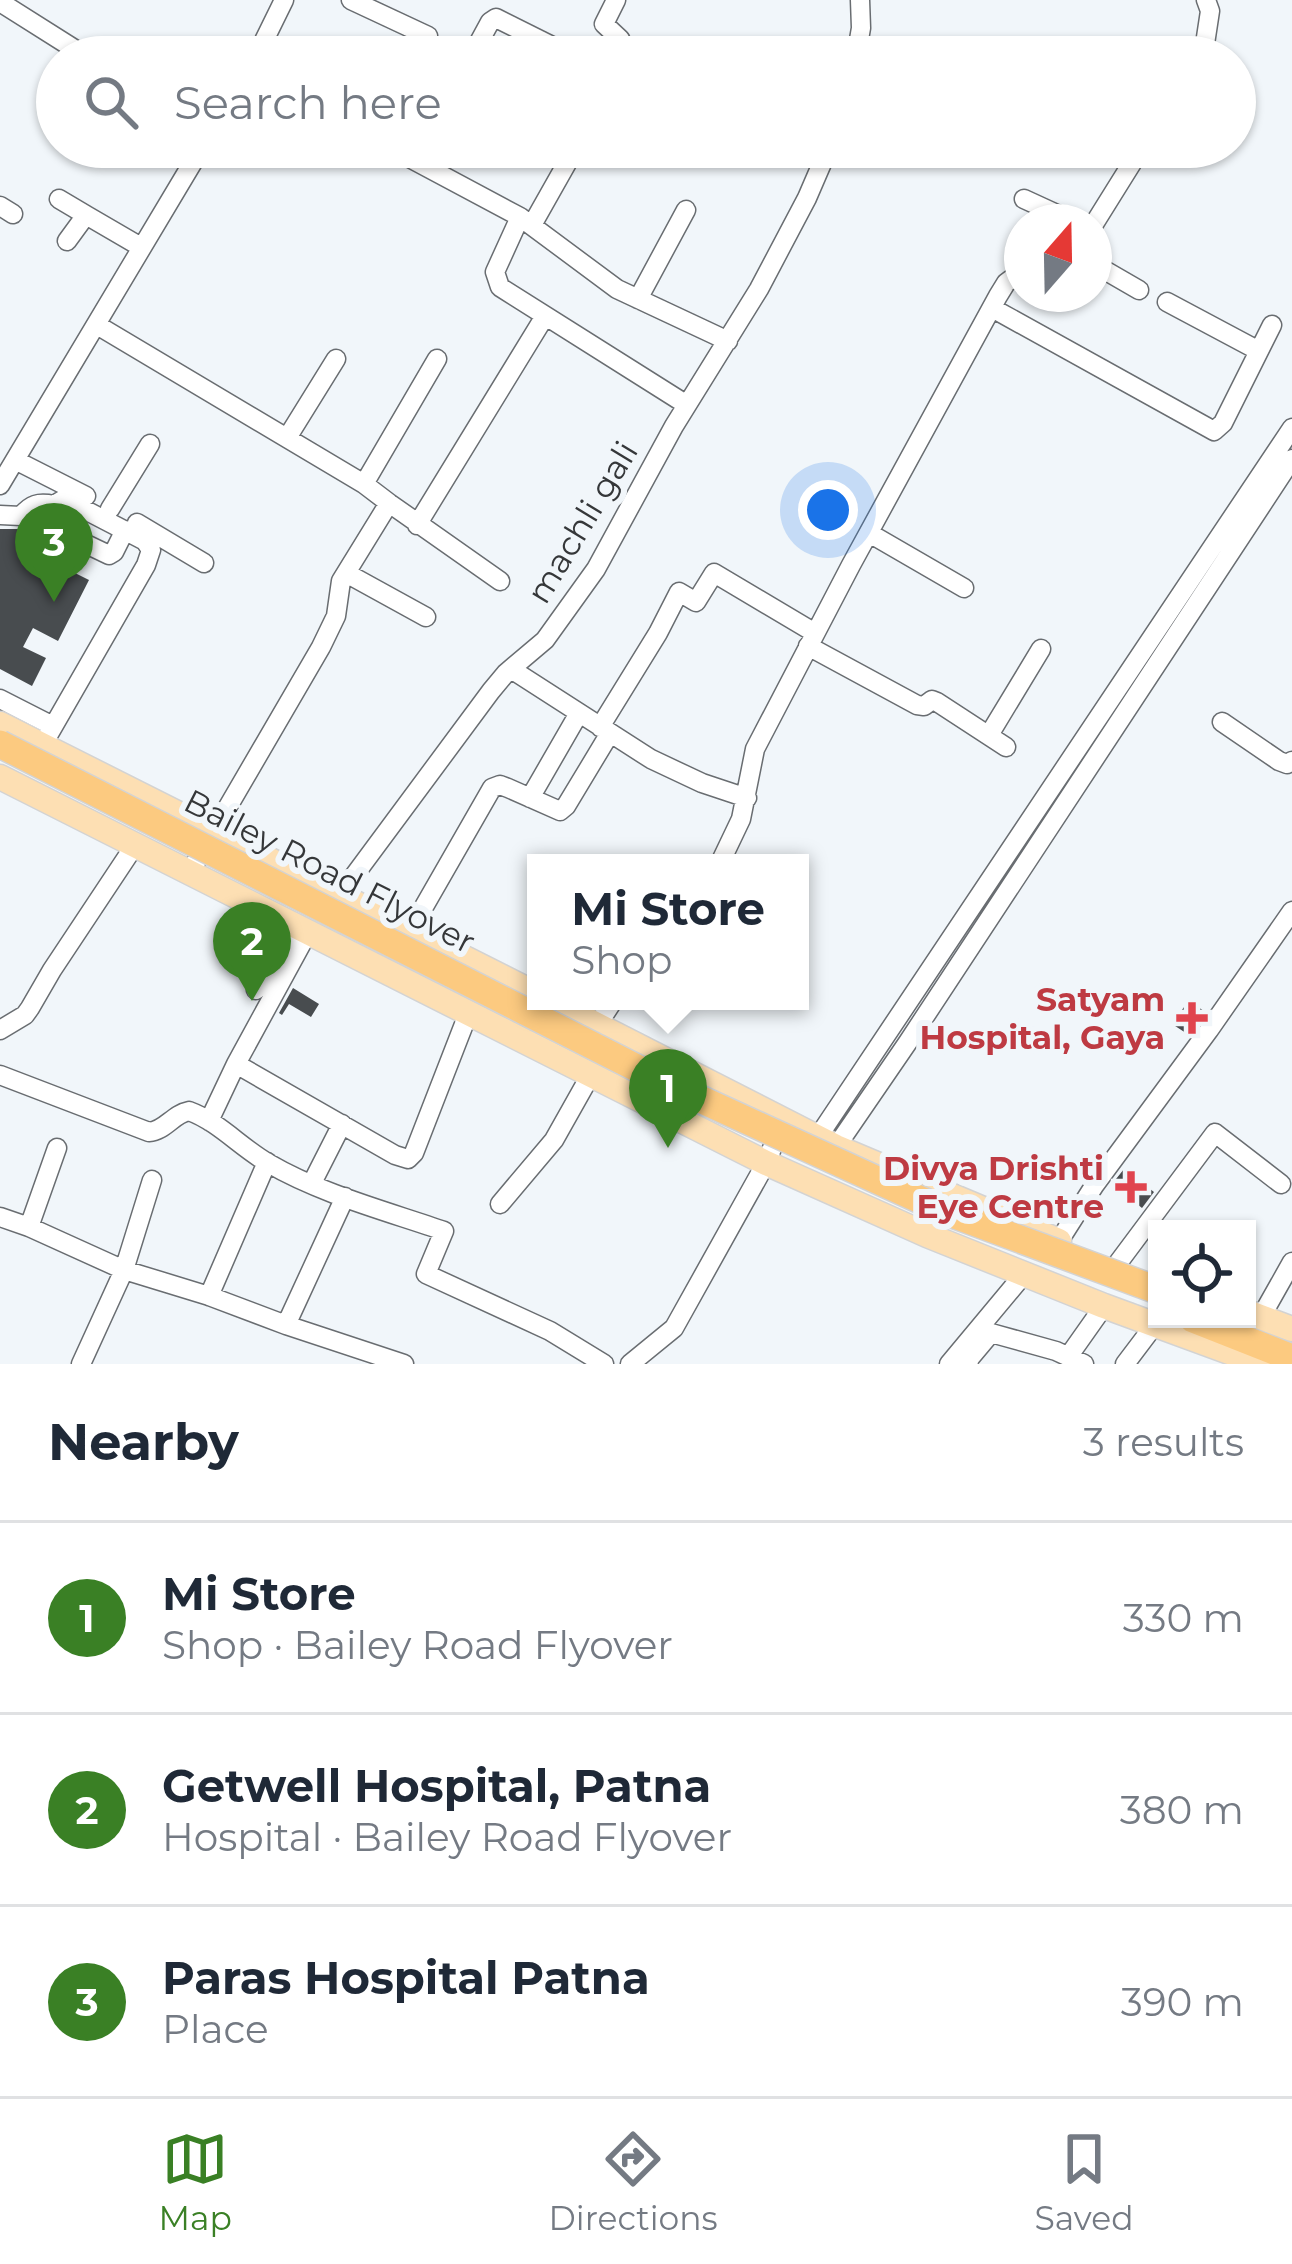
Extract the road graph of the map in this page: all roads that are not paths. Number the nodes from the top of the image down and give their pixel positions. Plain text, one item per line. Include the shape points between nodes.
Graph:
1 (284, 0) edge
2 (332, 0) edge
3 (616, 0) edge
4 (860, 0) edge
5 (1206, 0) edge
6 (0, 2) edge
7 (352, 5) edge
8 (501, 10) edge
9 (54, 36) edge
10 (266, 36) edge
11 (428, 36) dead end
12 (482, 36) edge
13 (541, 36) edge
14 (617, 36) edge
15 (860, 36) edge
16 (1206, 36) edge
17 (189, 168) edge
18 (428, 168) edge
19 (561, 168) edge
20 (820, 168) edge
21 (1126, 168) edge
22 (59, 200) dead end
23 (1024, 200) dead end
24 (1033, 204) edge
25 (1105, 204) edge
26 (686, 210) dead end
27 (86, 215) junction
28 (526, 221) junction
29 (67, 241) dead end
30 (141, 247) junction
31 (1112, 274) edge
32 (1004, 287) edge
33 (1138, 290) dead end
34 (638, 298) junction
35 (1167, 302) dead end
36 (992, 308) junction
37 (545, 316) junction
38 (1273, 325) dead end
39 (97, 326) junction
40 (728, 341) junction
41 (1259, 350) junction
42 (336, 359) dead end
43 (437, 359) dead end
44 (688, 405) junction
45 (1292, 428) edge
46 (287, 438) junction
47 (150, 443) dead end
48 (1292, 459) edge
49 (16, 460) junction
50 (364, 484) junction
51 (0, 485) edge
52 (389, 503) junction
53 (110, 509) junction
54 (0, 515) edge
55 (417, 525) junction
56 (125, 530) junction
57 (869, 533) junction
58 (86, 544) dead end
59 (204, 562) dead end
60 (346, 573) junction
61 (500, 581) dead end
62 (964, 588) dead end
63 (426, 617) dead end
64 (812, 639) junction
65 (1041, 649) dead end
66 (511, 669) junction
67 (0, 699) edge
68 (579, 713) junction
69 (1222, 722) dead end
70 (0, 724) edge
71 (605, 730) junction
72 (48, 736) junction
73 (0, 744) edge
74 (1292, 761) edge
75 (0, 762) edge
76 (0, 777) edge
77 (530, 798) junction
78 (747, 798) junction
79 (213, 832) junction
80 (135, 845) junction
81 (725, 854) edge
82 (190, 872) junction
83 (316, 884) junction
84 (339, 896) junction
85 (1292, 911) edge
86 (300, 928) junction
87 (410, 931) junction
88 (256, 989) dead end
89 (527, 990) edge
90 (568, 1010) edge
91 (608, 1010) edge
92 (468, 1014) junction
93 (598, 1025) junction
94 (0, 1030) edge
95 (236, 1064) junction
96 (581, 1071) junction
97 (0, 1075) edge
98 (783, 1120) junction
99 (209, 1121) junction
100 (341, 1124) junction
101 (826, 1142) junction
102 (57, 1148) dead end
103 (267, 1162) junction
104 (766, 1163) junction
105 (152, 1180) dead end
106 (312, 1183) junction
107 (1281, 1184) dead end
108 (345, 1197) junction
109 (500, 1204) dead end
110 (979, 1207) junction
111 (0, 1216) edge
112 (29, 1227) junction
113 (1059, 1240) junction
114 (962, 1249) junction
115 (1292, 1262) edge
116 (1118, 1263) junction
117 (124, 1270) junction
118 (1024, 1274) junction
119 (1148, 1275) edge
120 (1148, 1287) edge
121 (209, 1296) junction
122 (1256, 1305) edge
123 (1104, 1306) junction
124 (1148, 1313) edge
125 (1148, 1314) edge
126 (1256, 1319) edge
127 (1256, 1321) edge
128 (1148, 1323) edge
129 (286, 1325) junction
130 (1181, 1328) edge
131 (1216, 1328) edge
132 (1292, 1329) edge
133 (1292, 1342) edge
134 (1292, 1358) edge
135 (1068, 1360) edge
136 (81, 1364) edge
137 (404, 1364) edge
138 (604, 1364) edge
139 (630, 1364) edge
140 (950, 1364) edge
141 (968, 1364) edge
142 (1126, 1364) edge
143 (1262, 1364) edge

1 - 10 street
2 - 7 street
3 - 14 street via 604,23
4 - 15 street
5 - 16 street
6 - 9 street
7 - 11 street
8 - 12 street
8 - 13 street
17 - 30 street
18 - 28 street
19 - 28 street
20 - 40 street, machli gali
21 - 25 street
22 - 27 street
23 - 24 street
26 - 34 street
27 - 29 street
27 - 30 street
28 - 34 street
28 - 37 street via 495,278
30 - 39 street
31 - 33 street
32 - 36 street
34 - 40 street
35 - 41 street
36 - 41 street via 1214,430
36 - 57 street
37 - 44 street
37 - 55 street
38 - 41 street
39 - 46 street
39 - 49 street
40 - 44 street, machli gali
42 - 46 street
43 - 50 street
44 - 66 street, machli gali via 586,585
45 - 101 street
46 - 50 street
47 - 53 street
48 - 101 street via 908,1042
49 - 51 street
49 - 53 street
50 - 52 street
52 - 55 street
52 - 60 street
53 - 59 street
54 - 56 street via 64,499
55 - 61 street
56 - 58 street via 109,555
56 - 72 street via 151,553
57 - 62 street
57 - 64 street
60 - 63 street
60 - 79 street via 333,625
64 - 65 street via 920,706 938,702 997,741
64 - 71 street via 714,573 696,602 679,592
64 - 78 street via 755,749
66 - 68 street
66 - 84 street, machli gali
67 - 72 street
68 - 71 street
68 - 77 street
69 - 74 street via 1279,761
70 - 72 main road
71 - 77 street via 564,809
71 - 78 street via 665,767
72 - 79 main road
73 - 120 highway, Bailey Road Flyover, bridge via 676,1088 946,1212
75 - 124 highway, Bailey Road Flyover via 804,1165
76 - 80 main road
77 - 87 street via 492,788
78 - 81 street
79 - 82 street
79 - 83 main road
80 - 82 main road
80 - 94 street via 25,1015
82 - 86 main road
83 - 84 main road
83 - 86 main road
84 - 87 main road
85 - 113 street
86 - 88 street
86 - 92 main road
86 - 95 street
87 - 89 main road
90 - 93 main road
91 - 93 street
92 - 96 main road
92 - 100 street via 411,1157
93 - 96 street
93 - 98 main road
95 - 99 street
95 - 100 street
96 - 104 main road
96 - 109 street via 549,1148
97 - 99 street via 149,1132 189,1111
98 - 101 main road
98 - 104 street
99 - 103 street
100 - 106 street
101 - 110 main road
102 - 112 street
103 - 106 street
103 - 121 street
104 - 114 main road
104 - 139 street via 674,1328
105 - 117 street
106 - 108 street
107 - 116 street via 1215,1133
108 - 129 street
108 - 138 street via 444,1232 426,1274
110 - 113 main road
110 - 114 main road
111 - 112 street
112 - 117 street
113 - 116 main road
114 - 118 main road
115 - 122 street
116 - 119 main road
117 - 121 street
117 - 136 street
118 - 123 main road
118 - 140 street
121 - 129 street
123 - 125 main road
123 - 135 street
126 - 132 main road
127 - 133 highway
128 - 142 street
129 - 137 street
130 - 143 main road
131 - 134 highway
135 - 141 street via 991,1334

